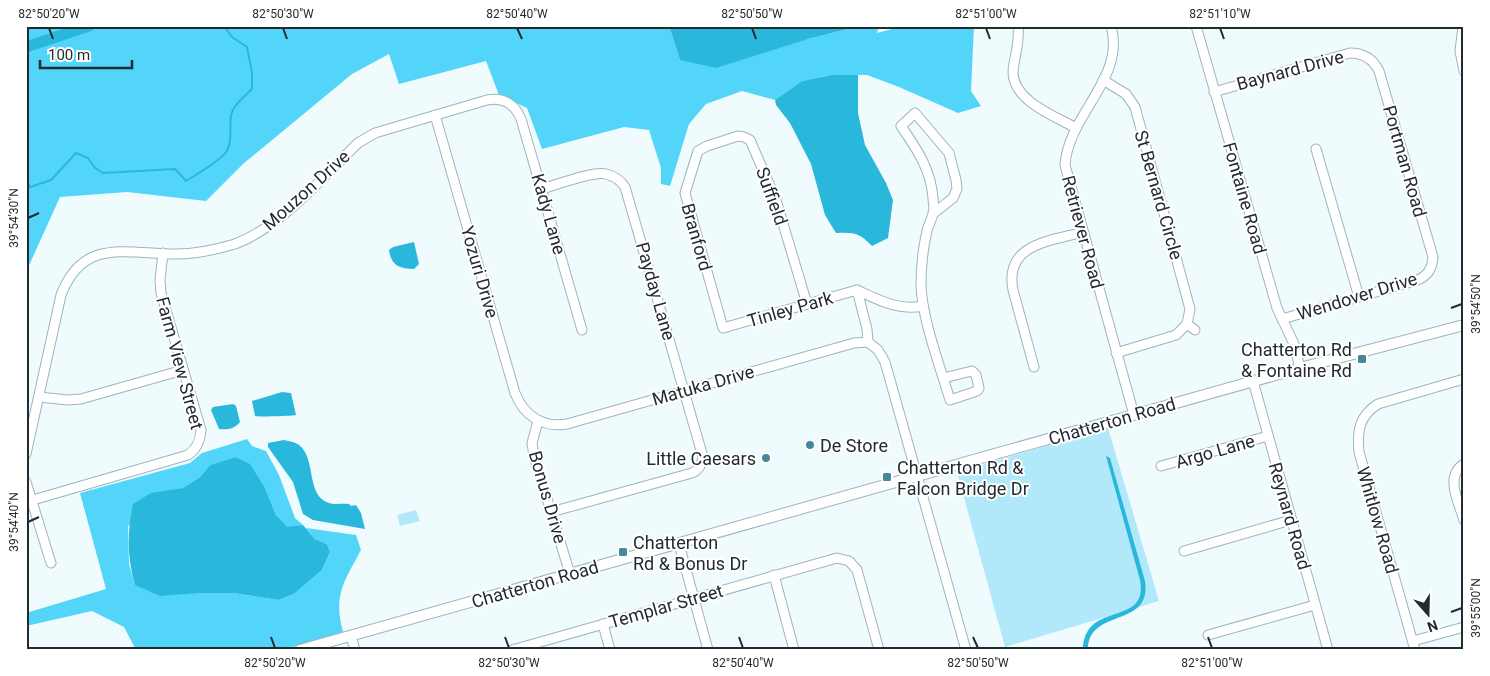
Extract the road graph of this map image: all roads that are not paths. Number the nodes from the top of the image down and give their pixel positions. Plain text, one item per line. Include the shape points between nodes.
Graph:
1 (1018, 26) edge
2 (1111, 26) edge
3 (1196, 26) edge
4 (1463, 26) edge
5 (1366, 56) joint
6 (1464, 71) edge
7 (1103, 80) junction
8 (1214, 92) junction
9 (509, 103) joint
10 (435, 115) junction
11 (1076, 128) junction
12 (701, 148) joint
13 (1316, 149) dead end
14 (542, 190) junction
15 (934, 213) junction
16 (1083, 232) junction
17 (163, 253) junction
18 (1430, 270) joint
19 (857, 290) junction
20 (1359, 297) junction
21 (807, 304) junction
22 (923, 306) junction
23 (1282, 319) junction
24 (1187, 324) junction
25 (1464, 325) edge
26 (723, 328) joint
27 (582, 330) dead end
28 (1195, 330) dead end
29 (868, 342) junction
30 (1116, 352) junction
31 (1034, 368) dead end
32 (1300, 368) junction
33 (183, 370) junction
34 (943, 378) junction
35 (1464, 379) edge
36 (1253, 381) junction
37 (685, 390) junction
38 (39, 397) junction
39 (1134, 415) junction
40 (538, 421) junction
41 (1268, 436) junction
42 (26, 454) edge
43 (1464, 464) edge
44 (1162, 466) dead end
45 (918, 476) junction
46 (26, 482) edge
47 (29, 501) edge
48 (551, 512) junction
49 (1291, 520) junction
50 (1464, 520) edge
51 (679, 544) junction
52 (1184, 550) dead end
53 (51, 563) dead end
54 (570, 574) junction
55 (774, 575) junction
56 (694, 598) junction
57 (1316, 605) junction
58 (603, 624) junction
59 (1464, 627) edge
60 (1208, 635) dead end
61 (351, 636) junction
62 (1414, 646) edge
63 (516, 649) edge
64 (300, 650) edge
65 (355, 650) edge
66 (610, 650) edge
67 (708, 650) edge
68 (794, 650) edge
69 (879, 650) edge
70 (966, 650) edge
71 (1328, 650) edge

1 - 11 street via 1013,73 1018,90 1031,103
2 - 7 street, Retriever Road via 1113,57
3 - 8 street, Fontaine Road
4 - 6 street via 1460,51
5 - 8 street, Baynard Drive via 1345,54
5 - 18 street, Portman Road via 1379,71 1433,257
7 - 11 street, Retriever Road
7 - 24 street, St Bernard Circle via 1126,94 1134,107 1190,305
8 - 23 street, Fontaine Road
9 - 10 street, Mouzon Drive via 492,99
9 - 14 street, Kady Lane via 522,119
10 - 17 street, Mouzon Drive via 375,133 358,143 285,213 253,236 219,249
10 - 40 street, Yozuri Drive via 516,393 524,409
11 - 16 street, Retriever Road via 1065,165
12 - 21 street, Suffield via 738,136 750,140 776,200
12 - 26 street, Branford via 696,154 685,192
13 - 20 street
14 - 27 street, Kady Lane
14 - 37 street, Payday Lane via 601,173 621,181
15 - 15 street via 954,198 956,180 949,153 915,113 901,126 928,170
15 - 22 street via 923,254
16 - 30 street, Retriever Road
16 - 31 street via 1030,248 1020,254 1013,265 1012,290
17 - 33 street, Farm View Street via 160,287
17 - 38 street, Mouzon Drive via 116,250 90,258 74,272 61,295
18 - 20 street, Wendover Drive via 1418,280
19 - 21 street, Tinley Park
19 - 22 street, Tinley Park via 892,306
19 - 29 street, Tinley Park
20 - 23 street, Wendover Drive
21 - 26 street, Tinley Park
22 - 34 street
23 - 32 street, Fontaine Road via 1294,344
24 - 28 street
24 - 30 street via 1172,337
25 - 32 main road, Chatterton Road
29 - 37 street, Matuka Drive via 854,343
29 - 45 street via 881,353 885,362
30 - 39 street, Retriever Road
32 - 36 main road, Chatterton Road
33 - 38 street via 81,399
33 - 47 street, Farm View Street via 201,430 196,449 188,455
34 - 34 street via 972,371 979,388 950,400
35 - 62 street, Whitlow Road via 1384,401 1363,418 1358,435 1359,452
36 - 39 main road, Chatterton Road
36 - 41 street, Reynard Road
37 - 40 street, Matuka Drive via 568,424 552,425
37 - 48 street, Payday Lane via 703,457 696,471
38 - 42 street
39 - 45 main road, Chatterton Road
40 - 48 street, Bonus Drive via 532,443
41 - 44 street, Argo Lane
41 - 49 street, Reynard Road
43 - 50 street via 1455,472 1454,483
45 - 51 main road, Chatterton Road
45 - 70 street
46 - 47 street
47 - 53 street
48 - 54 street, Bonus Drive
49 - 52 street
49 - 57 street, Reynard Road
51 - 54 main road, Chatterton Road
51 - 56 street
54 - 61 main road, Chatterton Road
55 - 56 street, Templar Street
55 - 68 street
55 - 69 street, Templar Street via 833,559 849,561 859,574
56 - 58 street, Templar Street
56 - 67 street
57 - 60 street
57 - 71 street, Reynard Road
58 - 63 street, Templar Street
58 - 66 street
59 - 62 street
61 - 64 main road, Chatterton Road
61 - 65 street

